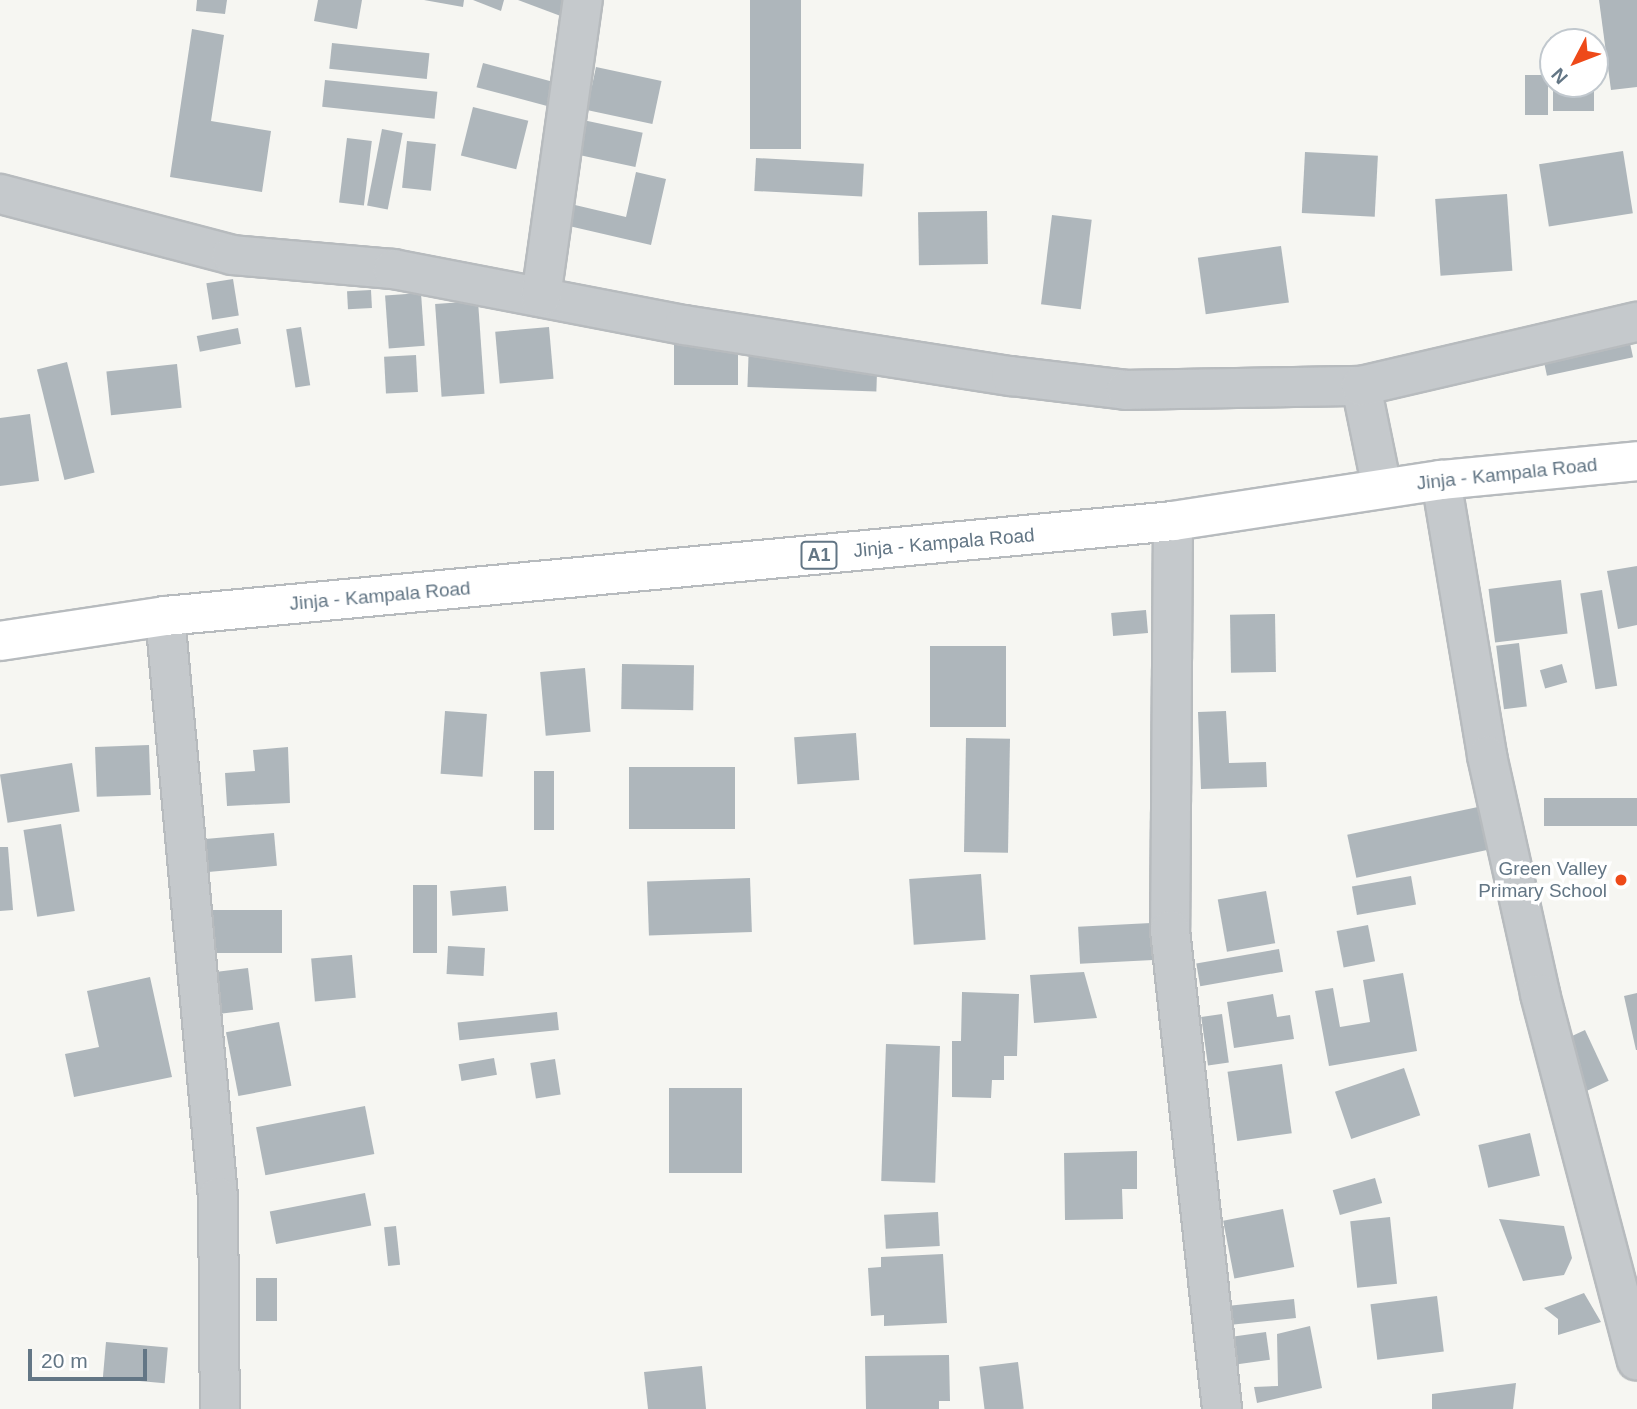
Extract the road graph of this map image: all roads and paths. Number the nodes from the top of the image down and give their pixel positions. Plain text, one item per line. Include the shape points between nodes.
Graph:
1 (583, 0) edge
2 (0, 194) edge
3 (541, 297) junction
4 (1637, 322) edge
5 (1361, 386) junction
6 (1637, 461) edge
7 (1441, 480) junction
8 (1382, 488) junction
9 (1173, 521) junction
10 (165, 616) junction
11 (0, 641) edge
12 (1637, 1360) edge
13 (220, 1409) edge
14 (1222, 1409) edge

1 - 3 street
2 - 3 street via 232,255 393,269
3 - 5 street via 838,350 1126,390
4 - 5 street
5 - 8 street
6 - 7 highway, Jinja - Kampala Road / A1
7 - 8 highway, Jinja - Kampala Road / A1
7 - 12 street via 1487,756 1540,994
8 - 9 highway, Jinja - Kampala Road / A1
9 - 10 highway, Jinja - Kampala Road / A1
9 - 14 street via 1170,930
10 - 11 highway, Jinja - Kampala Road / A1
10 - 13 street via 218,1197

